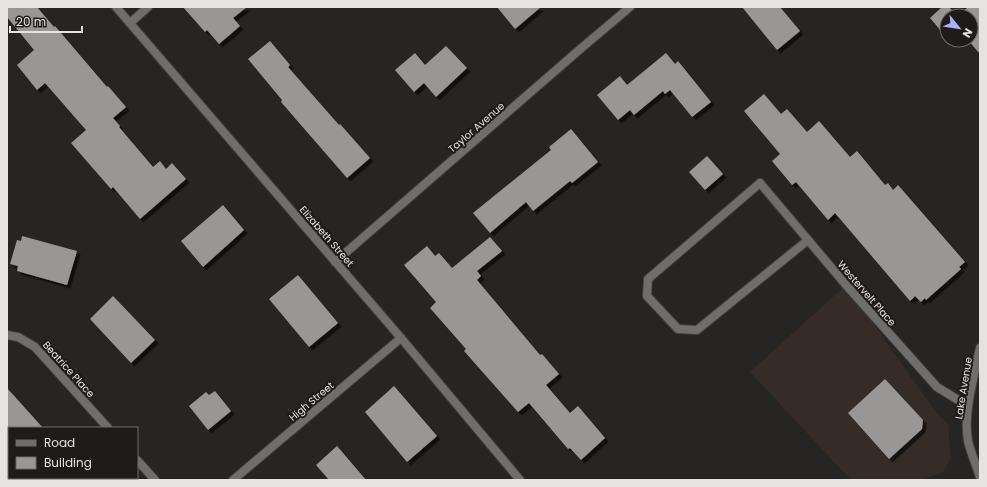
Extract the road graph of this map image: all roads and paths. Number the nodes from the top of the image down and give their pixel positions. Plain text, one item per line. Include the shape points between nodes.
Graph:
1 (116, 7) edge
2 (148, 7) edge
3 (630, 7) edge
4 (130, 23) junction
5 (808, 240) junction
6 (335, 262) junction
7 (7, 335) edge
8 (401, 338) junction
9 (980, 348) edge
10 (968, 406) junction
11 (107, 427) edge
12 (138, 461) edge
13 (980, 477) edge
14 (155, 480) edge
15 (233, 480) edge
16 (520, 480) edge

1 - 4 street, Elizabeth Street
2 - 4 street
3 - 6 street, Taylor Avenue
4 - 6 street, Elizabeth Street
5 - 5 street, Westervelt Place via 760,183 648,279 648,296 678,329 697,330
5 - 10 street, Westervelt Place via 937,387
6 - 8 street, Elizabeth Street
7 - 11 street, Beatrice Place via 18,337 35,347
8 - 15 street, High Street
8 - 16 street, Elizabeth Street
9 - 10 street, Lake Avenue
10 - 13 street, Lake Avenue via 968,442
12 - 14 street

